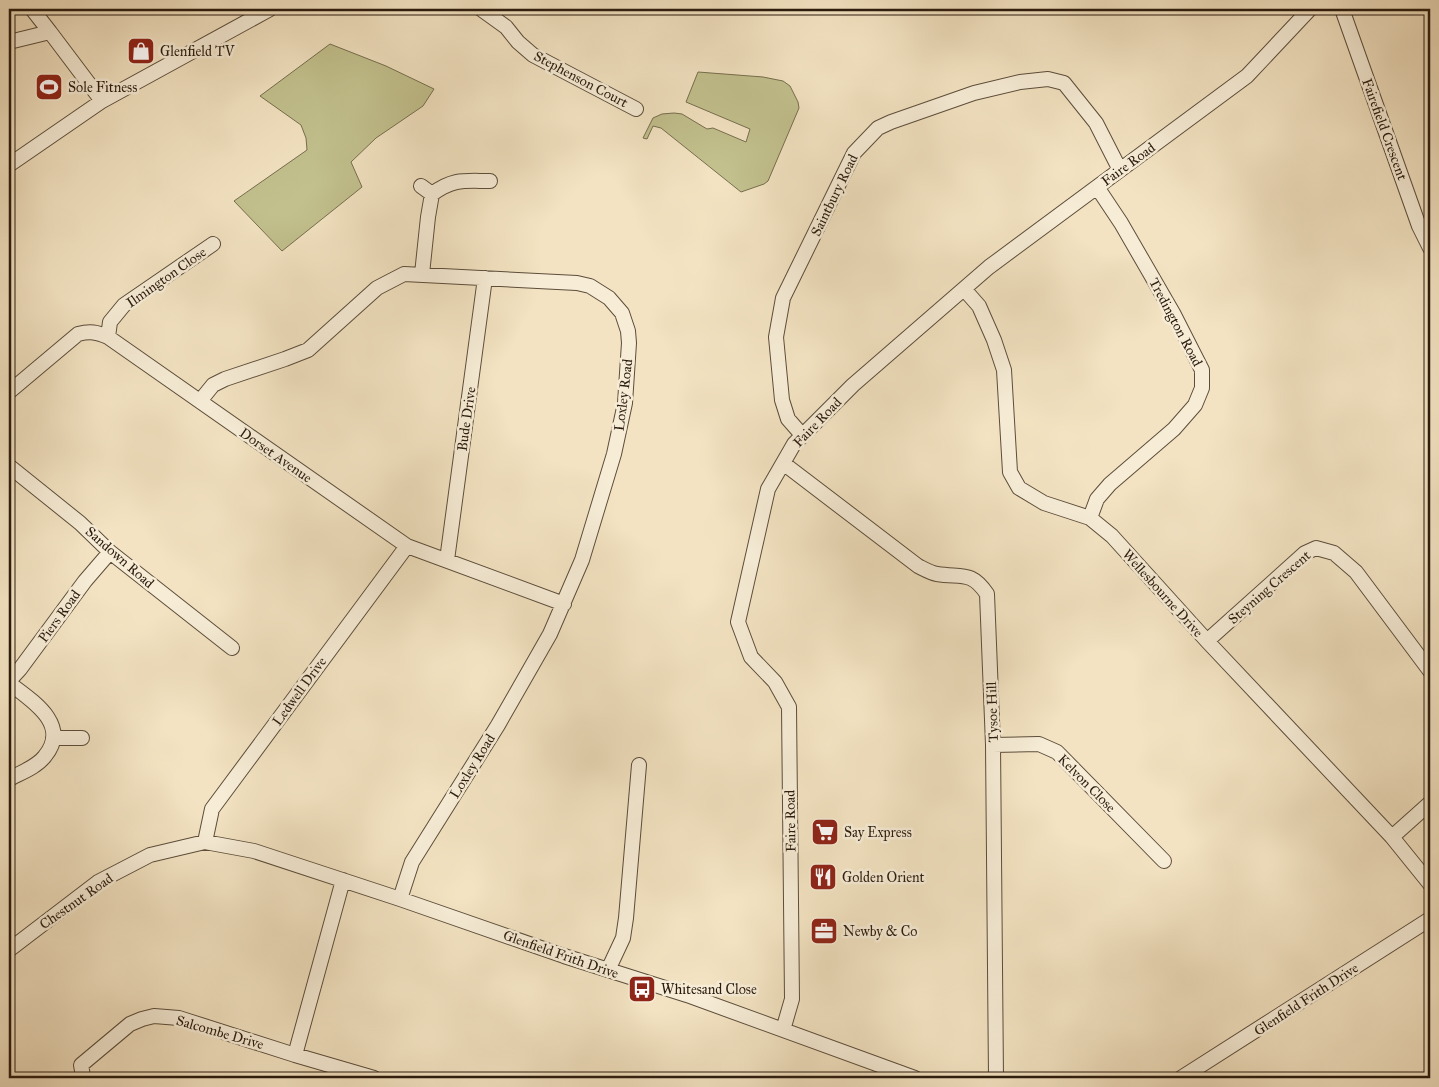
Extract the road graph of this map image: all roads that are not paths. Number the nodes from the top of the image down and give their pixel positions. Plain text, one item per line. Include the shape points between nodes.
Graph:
1 (32, 9) edge
2 (270, 9) edge
3 (481, 9) edge
4 (1310, 9) edge
5 (1342, 9) edge
6 (50, 32) junction
7 (9, 42) edge
8 (102, 101) junction
9 (636, 109) dead end
10 (9, 165) edge
11 (1120, 170) junction
12 (490, 181) dead end
13 (1097, 187) junction
14 (213, 244) dead end
15 (1430, 248) edge
16 (422, 274) junction
17 (485, 278) junction
18 (964, 289) junction
19 (108, 337) junction
20 (9, 392) edge
21 (200, 401) junction
22 (802, 435) junction
23 (783, 463) junction
24 (9, 466) edge
25 (1090, 518) junction
26 (407, 546) junction
27 (110, 552) junction
28 (447, 560) junction
29 (564, 604) junction
30 (1207, 641) junction
31 (232, 648) dead end
32 (1430, 671) edge
33 (9, 682) edge
34 (53, 738) junction
35 (86, 739) dead end
36 (993, 745) junction
37 (639, 765) dead end
38 (9, 779) edge
39 (1430, 803) edge
40 (1392, 837) junction
41 (205, 842) junction
42 (1164, 861) dead end
43 (343, 880) junction
44 (1430, 884) edge
45 (400, 898) junction
46 (1430, 919) edge
47 (9, 950) edge
48 (608, 970) junction
49 (783, 1030) junction
50 (295, 1055) junction
51 (83, 1076) dead end
52 (374, 1078) edge
53 (915, 1078) edge
54 (996, 1078) edge
55 (1181, 1078) edge

1 - 6 street
2 - 8 street
3 - 9 street, Stephenson Court via 506,27 533,55
4 - 11 street, Faire Road via 1247,76
5 - 15 street, Fairefield Crescent via 1419,226
6 - 7 street
6 - 8 street
8 - 10 street
11 - 13 street, Faire Road
11 - 22 street, Saintbury Road via 1096,123 1064,83 1048,79 974,93 878,128 854,153 783,298 776,337 782,400 788,419
12 - 16 street via 457,181 427,190 428,217
13 - 18 street, Faire Road
13 - 25 street, Tredington Road via 1173,313 1202,370 1202,388 1195,405 1174,429 1097,499
14 - 19 street, Ilmington Close via 124,305 110,322
16 - 17 street, Loxley Road
16 - 21 street, Loxley Road via 404,274 377,288 308,350 225,379 213,385
17 - 28 street, Bude Drive
17 - 29 street, Loxley Road via 590,286 600,291 622,313 628,331 625,403 614,454 582,560
18 - 22 street, Faire Road via 853,385
18 - 25 street, Wellesbourne Drive via 979,306 1004,370 1010,472 1019,488 1044,503
19 - 20 street, Dorset Avenue via 92,332 78,334
19 - 21 street, Dorset Avenue
21 - 26 street, Dorset Avenue
22 - 23 street, Faire Road
23 - 36 street, Tysoe Hill via 918,566 935,574 964,575 981,584 988,594
23 - 49 street, Faire Road via 768,489 738,622 751,657 775,682 789,707 792,999
24 - 27 street, Sandown Road via 80,523
25 - 30 street, Wellesbourne Drive via 1112,536
26 - 28 street, Dorset Avenue
26 - 41 street, Ledwell Drive via 212,810
27 - 31 street, Sandown Road
27 - 33 street, Piers Road
28 - 29 street, Dorset Avenue
29 - 45 street, Loxley Road via 498,725 412,862
30 - 32 street, Steyning Crescent via 1305,553 1316,548 1334,553 1356,572
30 - 40 street, Wellesbourne Drive
33 - 34 street, Piers Road via 45,713
34 - 35 street
34 - 38 street via 45,757
36 - 42 street, Kelvon Close via 1039,744 1057,752
36 - 54 street, Tysoe Hill
37 - 48 street via 623,938
39 - 40 street
40 - 44 street, Wellesbourne Drive
41 - 43 street, Glenfield Frith Drive via 254,850
41 - 47 street, Chestnut Road via 150,855 98,882
43 - 45 street, Glenfield Frith Drive
43 - 50 street
45 - 48 street, Glenfield Frith Drive
46 - 55 street, Glenfield Frith Drive
48 - 49 street, Glenfield Frith Drive
49 - 53 street, Glenfield Frith Drive
50 - 51 street, Salcombe Drive via 179,1018 154,1016 130,1024 81,1065
50 - 52 street, Salcombe Drive

